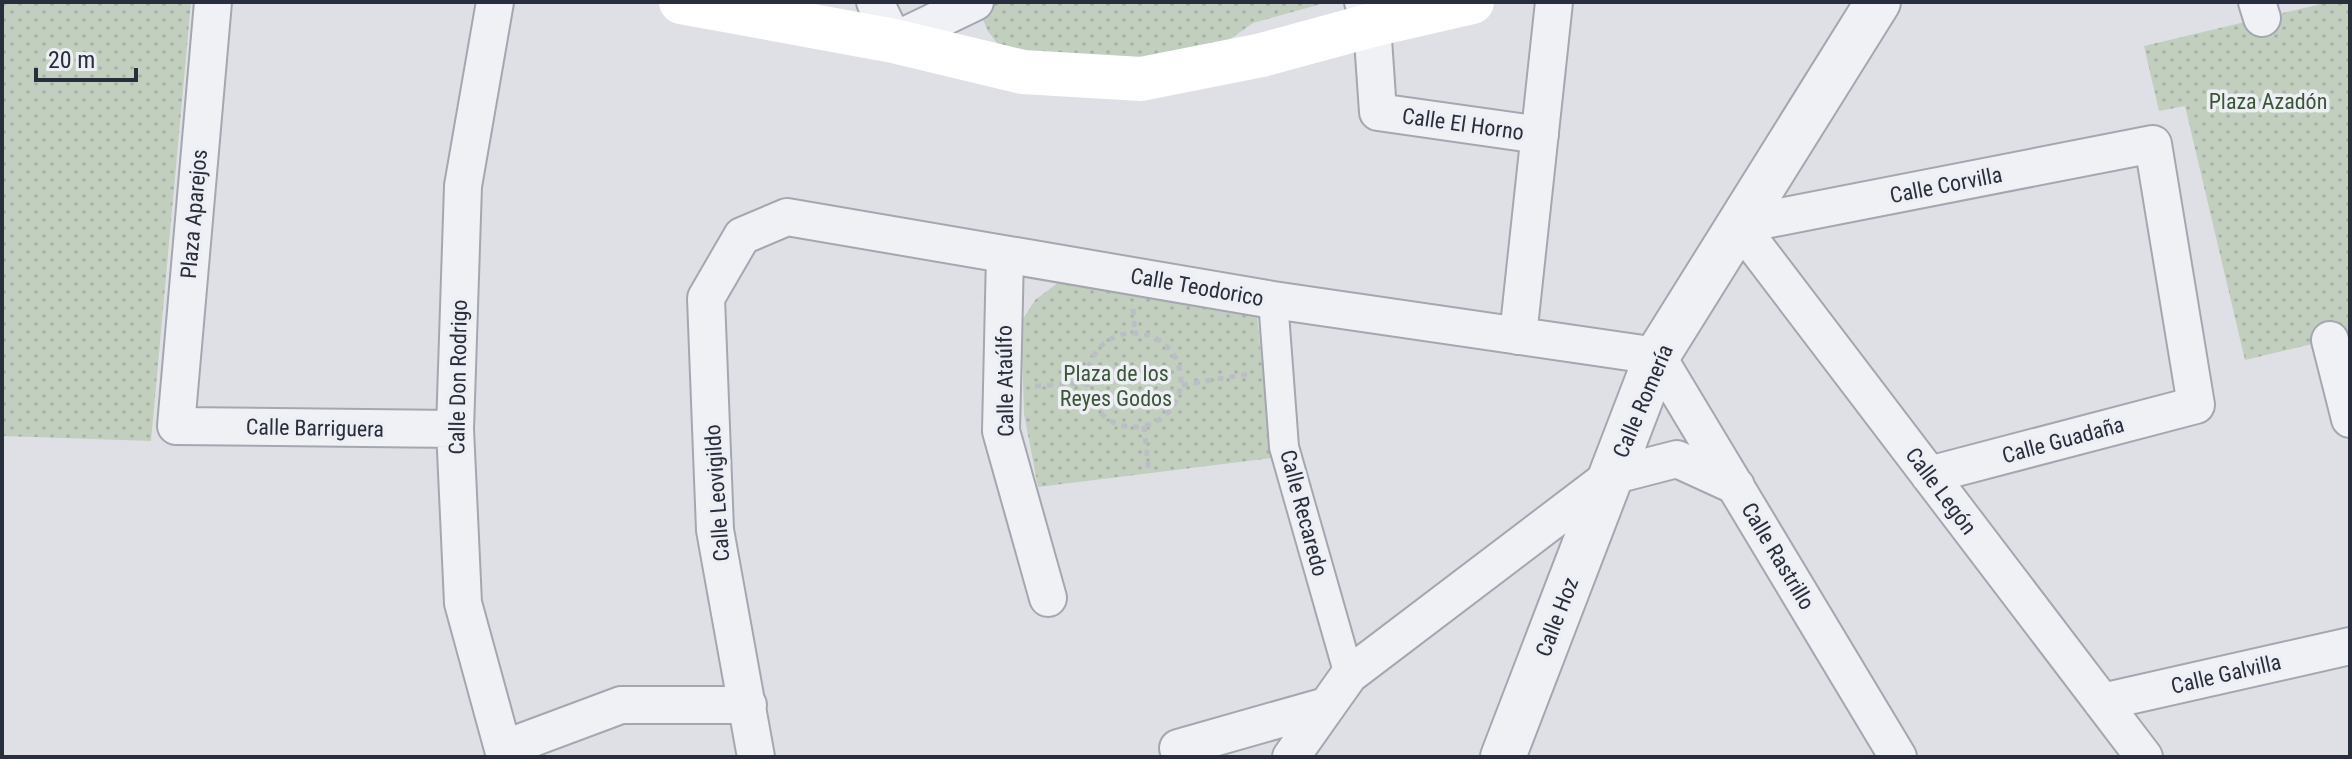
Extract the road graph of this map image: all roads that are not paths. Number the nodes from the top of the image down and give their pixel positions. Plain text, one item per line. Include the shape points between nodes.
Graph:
1 (213, 2) edge
2 (495, 2) edge
3 (681, 2) edge
4 (875, 2) edge
5 (975, 2) edge
6 (1472, 2) edge
7 (1554, 2) edge
8 (1878, 2) edge
9 (1367, 14) edge
10 (894, 41) junction
11 (1540, 135) junction
12 (1739, 225) junction
13 (742, 236) joint
14 (1005, 255) junction
15 (1273, 300) junction
16 (1518, 336) junction
17 (2330, 340) dead end
18 (1657, 356) junction
19 (2196, 405) joint
20 (2350, 419) edge
21 (176, 426) joint
22 (455, 429) junction
23 (1929, 475) junction
24 (1611, 476) junction
25 (1736, 486) junction
26 (1048, 598) dead end
27 (2350, 646) edge
28 (1349, 675) junction
29 (2102, 702) junction
30 (748, 705) junction
31 (1326, 706) junction
32 (1178, 748) dead end
33 (756, 757) edge
34 (1291, 757) edge
35 (1503, 757) edge
36 (1898, 757) edge
37 (2144, 757) edge

1 - 21 street, Plaza Aparejos
2 - 22 street, Calle Don Rodrigo via 463,186
3 - 10 main road
4 - 10 street
5 - 10 street
6 - 9 main road
7 - 11 street, Calle El Horno
8 - 12 street, Calle Romería
9 - 10 main road via 1262,55 1141,79 1023,72
9 - 11 street, Calle El Horno via 1378,112
11 - 16 street, Calle El Horno
12 - 18 street, Calle Romería
12 - 19 street, Calle Corvilla via 2153,144
12 - 23 street, Calle Legón
13 - 14 street, Calle Teodorico via 787,217
13 - 30 street, Calle Leovigildo via 706,298 715,530
14 - 15 street, Calle Teodorico
14 - 26 street, Calle Ataúlfo via 1001,431
15 - 16 street, Calle Teodorico
15 - 28 street, Calle Recaredo via 1284,447
16 - 18 street, Calle Teodorico
17 - 20 street
18 - 24 street, Calle Romería
18 - 25 street, Calle Rastrillo
19 - 23 street, Calle Guadaña
21 - 22 street, Calle Barriguera
22 - 30 street, Calle Don Rodrigo via 463,603 503,749 621,705
23 - 29 street, Calle Legón
24 - 25 street via 1677,459
24 - 28 street, Calle Romería
24 - 35 street, Calle Hoz
25 - 36 street, Calle Rastrillo
27 - 29 street, Calle Galvilla
28 - 31 street, Calle Romería
29 - 37 street, Calle Legón
30 - 33 street, Calle Leovigildo
31 - 32 street
31 - 34 street, Calle Romería

